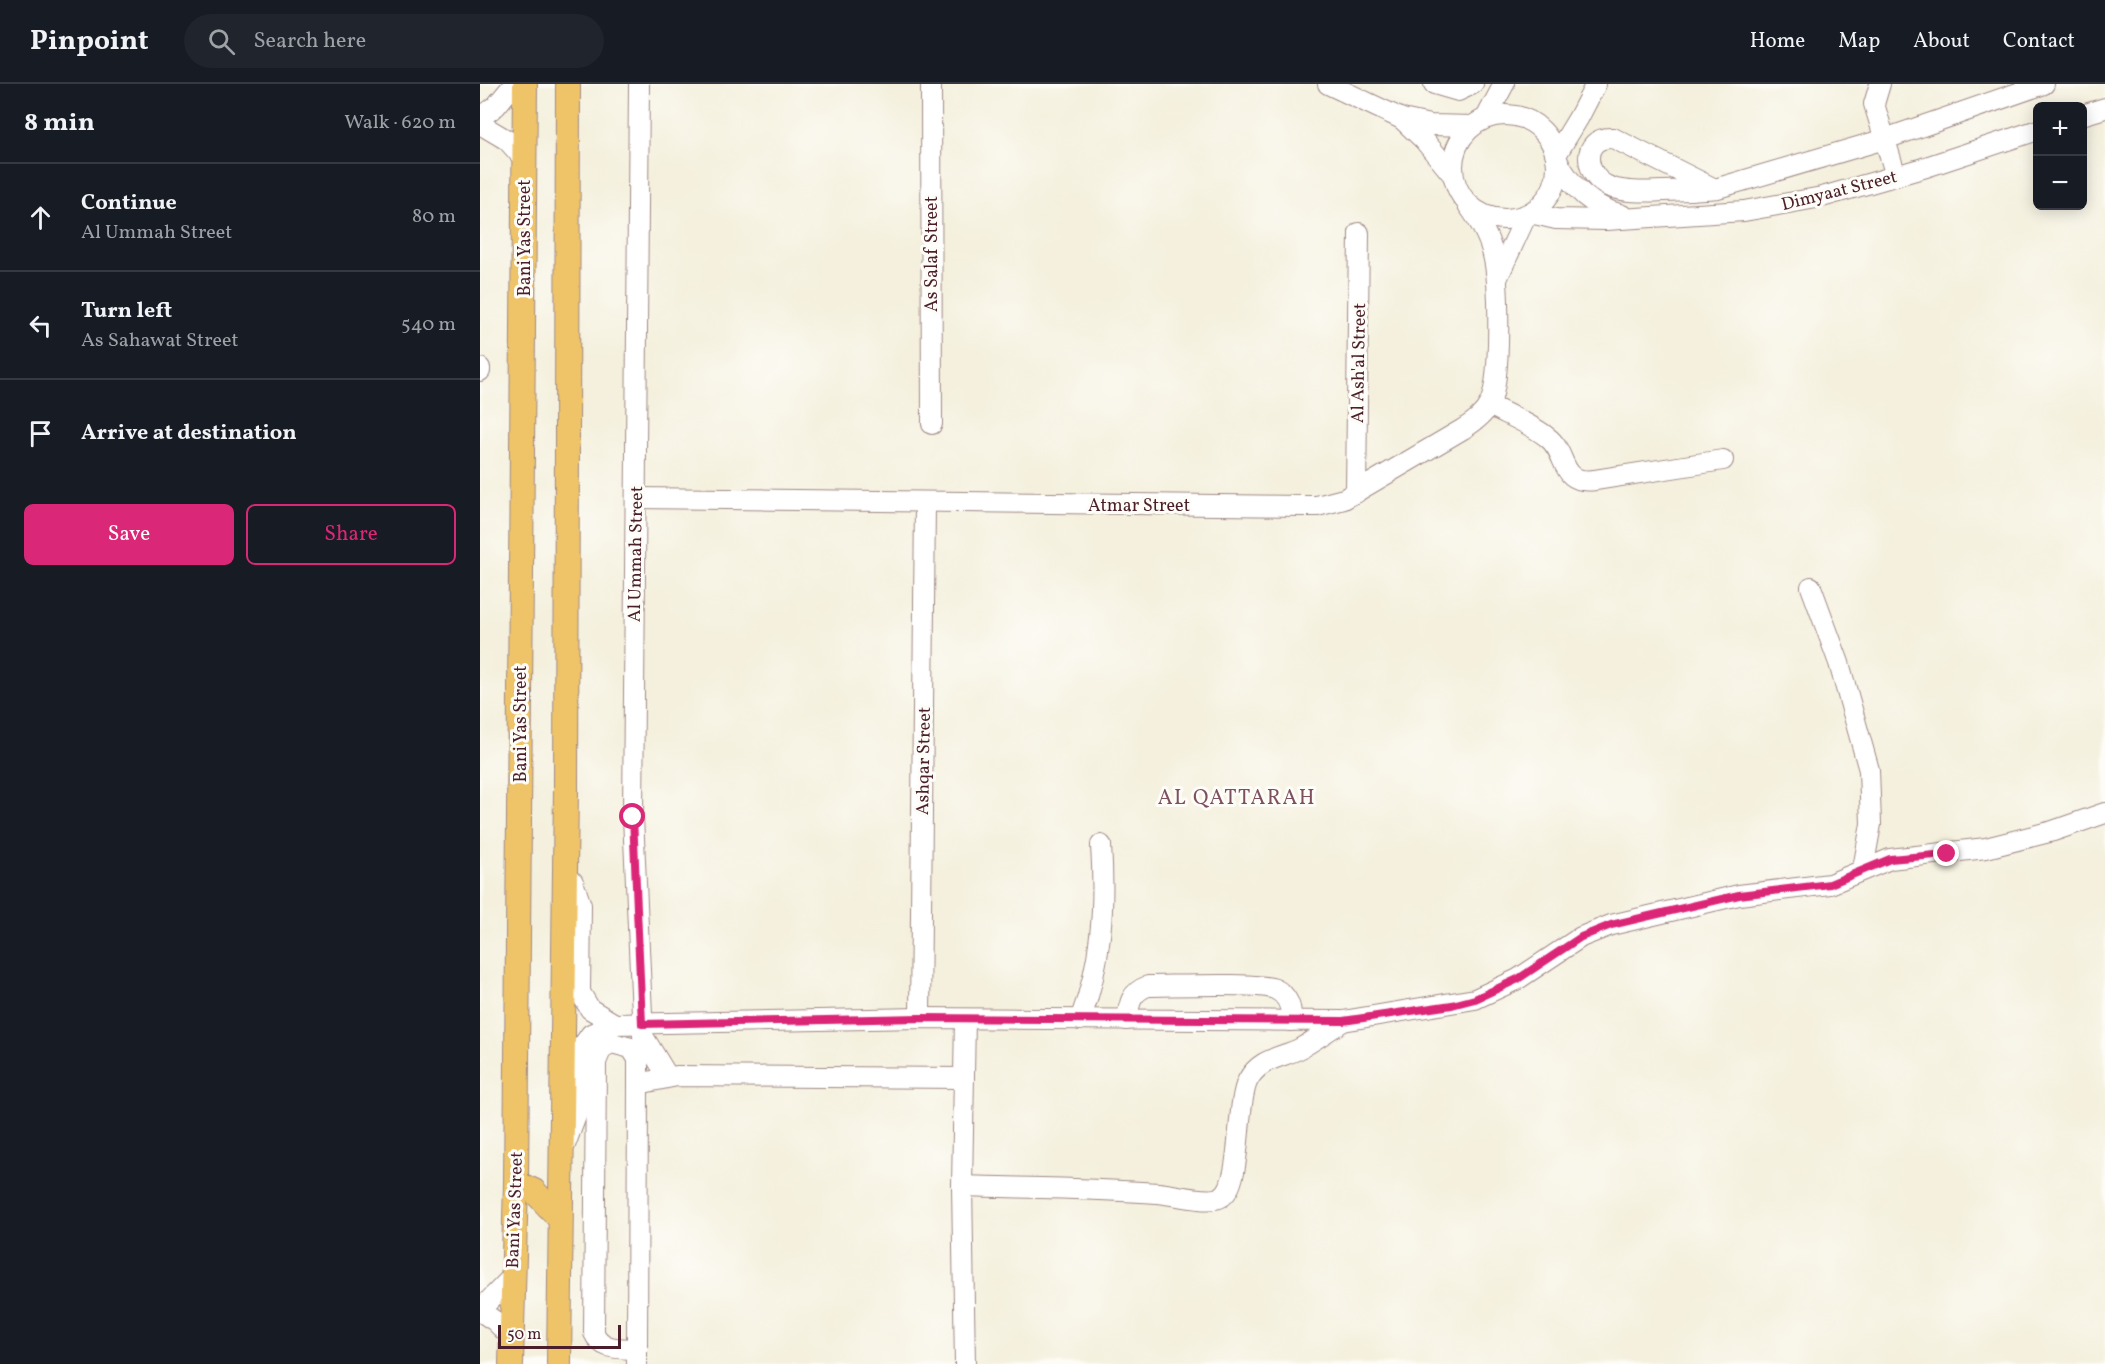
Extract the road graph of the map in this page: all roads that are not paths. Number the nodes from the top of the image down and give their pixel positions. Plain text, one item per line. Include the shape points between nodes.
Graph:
1 (514, 84) edge
2 (525, 84) edge
3 (639, 84) edge
4 (931, 84) edge
5 (1328, 84) edge
6 (1434, 84) edge
7 (1473, 84) edge
8 (1504, 84) edge
9 (1596, 84) edge
10 (1880, 84) edge
11 (2044, 84) edge
12 (570, 88) edge
13 (1365, 92) edge
14 (2105, 108) edge
15 (2087, 114) edge
16 (480, 118) edge
17 (1402, 119) junction
18 (1480, 122) junction
19 (480, 124) edge
20 (2033, 131) edge
21 (1885, 139) junction
22 (1556, 156) junction
23 (525, 160) junction
24 (1453, 175) junction
25 (1896, 176) junction
26 (1713, 188) junction
27 (1468, 205) junction
28 (1528, 214) junction
29 (1633, 218) junction
30 (1359, 233) dead end
31 (1496, 282) junction
32 (1489, 405) junction
33 (932, 423) dead end
34 (1723, 460) dead end
35 (1356, 493) junction
36 (636, 498) junction
37 (925, 503) junction
38 (1811, 587) dead end
39 (2105, 813) edge
40 (1101, 844) dead end
41 (1863, 869) junction
42 (563, 878) junction
43 (920, 1018) junction
44 (965, 1019) junction
45 (1080, 1020) junction
46 (1127, 1020) junction
47 (1291, 1021) junction
48 (1343, 1021) junction
49 (615, 1024) junction
50 (642, 1024) junction
51 (668, 1077) junction
52 (964, 1078) junction
53 (638, 1084) junction
54 (563, 1151) junction
55 (516, 1184) junction
56 (963, 1186) junction
57 (560, 1219) junction
58 (513, 1276) junction
59 (480, 1311) edge
60 (511, 1337) junction
61 (637, 1356) edge
62 (564, 1359) edge
63 (512, 1364) edge
64 (965, 1364) edge

1 - 16 street
2 - 23 main road, Bani Yas Street
3 - 36 street, Al Ummah Street
4 - 33 street, As Salaf Street
5 - 13 street
6 - 7 street via 1451,91
8 - 18 street
9 - 22 street
10 - 21 street via 1874,104
11 - 21 street
12 - 42 main road
13 - 17 street
14 - 15 street
17 - 18 street via 1430,125
17 - 24 street
18 - 22 street via 1500,115 1529,121 1541,129
18 - 24 street via 1461,140 1454,157
19 - 23 street via 507,140
20 - 25 street, Dimyaat Street
21 - 25 street
21 - 26 street
22 - 28 street via 1557,174 1552,190 1543,204
22 - 29 street, Dimyaat Street via 1563,173 1586,198
23 - 55 main road, Bani Yas Street
24 - 27 street
25 - 29 street, Dimyaat Street via 1822,197 1744,211
26 - 26 street via 1613,138 1600,139 1588,154 1593,174 1610,187
27 - 28 street via 1496,219 1511,220
27 - 31 street via 1489,241
28 - 29 street, Dimyaat Street via 1556,219
28 - 31 street
30 - 35 street, Al Ash'al Street
31 - 32 street via 1495,388
32 - 34 street via 1547,437 1559,452 1565,469 1578,479 1595,480
32 - 35 street, Atmar Street via 1464,429
35 - 37 street, Atmar Street via 1317,506
36 - 37 street, Atmar Street
36 - 50 street, Al Ummah Street via 633,817
37 - 43 street, Ashqar Street
38 - 41 street via 1839,663 1869,770 1871,824
39 - 41 street via 2024,839 1947,854 1890,859
40 - 45 street via 1099,948 1094,980
41 - 48 street via 1830,884 1739,895 1611,925 1581,937 1518,979 1475,999
42 - 49 street via 573,882 581,905 580,992 590,1009
42 - 54 main road
43 - 44 street
43 - 50 street
44 - 45 street
44 - 52 street
45 - 46 street
46 - 47 street
46 - 47 street via 1134,995 1148,986 1159,986 1269,987 1286,998
47 - 48 street
48 - 56 street via 1255,1070 1244,1093 1232,1178 1221,1197
49 - 50 street
49 - 54 street via 591,1034 581,1048 576,1116
50 - 51 street, Al Ummah Street via 643,1036
51 - 52 street
51 - 53 street
52 - 56 street
53 - 61 street
53 - 61 street via 638,1059 631,1048 617,1043 602,1048 596,1062 594,1333 606,1346
54 - 57 main road
55 - 57 main road via 534,1191
55 - 58 main road, Bani Yas Street
56 - 64 street
57 - 62 main road
58 - 59 street
58 - 60 main road, Bani Yas Street
59 - 60 street
60 - 63 main road, Bani Yas Street

